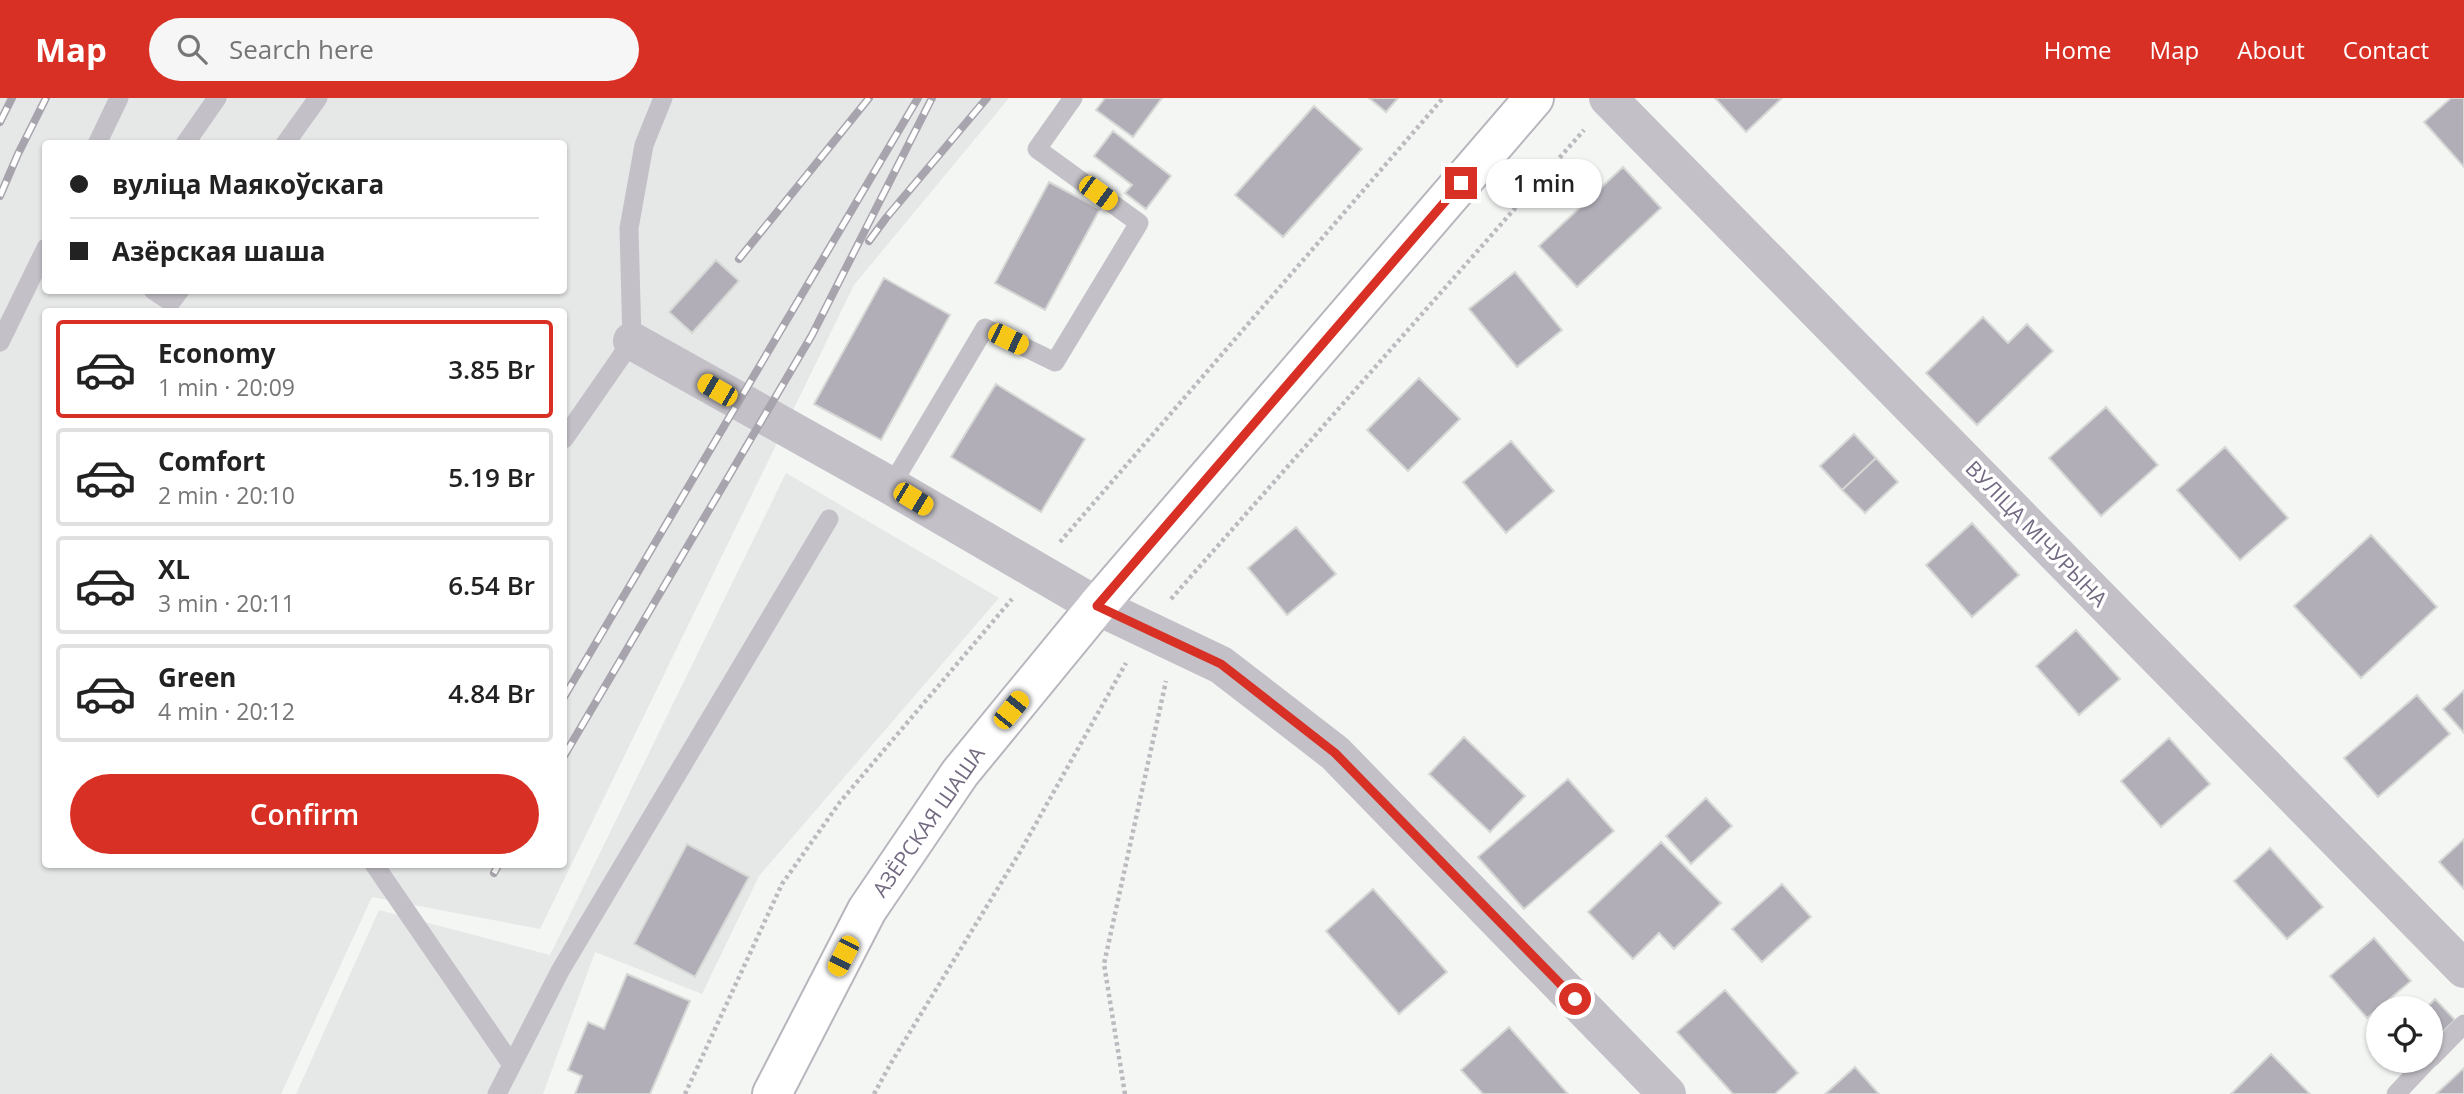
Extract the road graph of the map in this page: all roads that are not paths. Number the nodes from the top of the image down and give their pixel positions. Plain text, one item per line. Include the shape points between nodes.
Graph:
1 (119, 98) edge
2 (217, 98) edge
3 (318, 98) edge
4 (663, 98) edge
5 (1073, 98) edge
6 (1534, 98) edge
7 (1609, 99) edge
8 (99, 140) edge
9 (188, 140) edge
10 (288, 140) edge
11 (42, 256) edge
12 (159, 294) edge
13 (177, 294) edge
14 (632, 341) junction
15 (0, 342) edge
16 (567, 435) edge
17 (891, 486) junction
18 (829, 519) dead end
19 (1097, 606) junction
20 (376, 868) edge
21 (2464, 970) edge
22 (2464, 1024) edge
23 (2443, 1046) edge
24 (512, 1066) junction
25 (2416, 1073) edge
26 (497, 1094) edge
27 (772, 1094) edge
28 (1667, 1094) edge
29 (2396, 1094) edge

1 - 8 lane
2 - 9 lane
3 - 10 lane
4 - 14 lane via 645,145 629,228
5 - 17 lane via 1037,149 1139,223 1055,362 985,328
6 - 19 main road, АЗЁРСКАЯ ШАША
7 - 21 street, ВУЛІЦА МІЧУРЫНА
11 - 15 lane
12 - 13 lane via 171,302
14 - 16 lane
14 - 17 street
17 - 19 street
18 - 24 lane via 560,971
19 - 27 main road, АЗЁРСКАЯ ШАША via 960,773 867,910
19 - 28 street via 1221,664 1335,753
20 - 24 lane
22 - 23 lane
24 - 26 lane
25 - 29 lane

